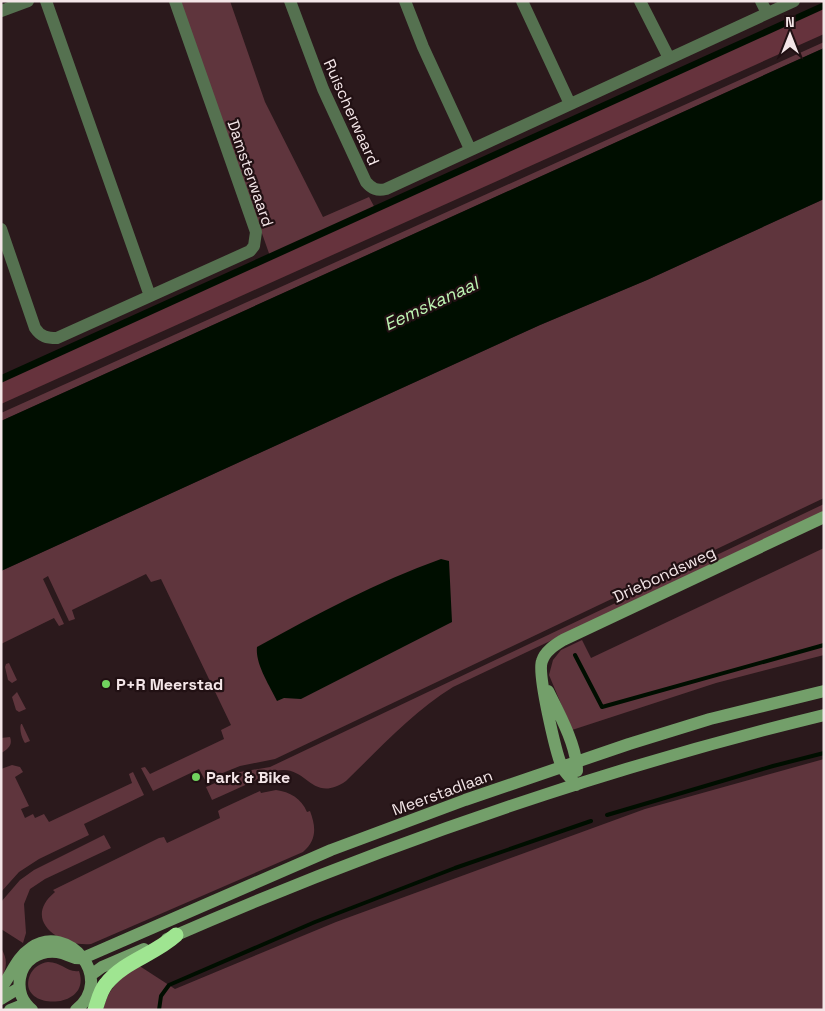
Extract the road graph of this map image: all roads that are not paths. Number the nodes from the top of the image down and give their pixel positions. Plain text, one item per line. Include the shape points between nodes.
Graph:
1 (28, 1) edge
2 (46, 1) edge
3 (175, 1) edge
4 (290, 1) edge
5 (405, 1) edge
6 (522, 1) edge
7 (640, 1) edge
8 (761, 1) edge
9 (794, 1) edge
10 (1, 11) edge
11 (767, 13) junction
12 (669, 58) junction
13 (570, 104) junction
14 (470, 149) junction
15 (1, 229) edge
16 (150, 296) junction
17 (824, 517) edge
18 (542, 680) junction
19 (824, 690) edge
20 (824, 715) edge
21 (577, 762) junction
22 (562, 767) junction
23 (576, 785) junction
24 (176, 935) junction
25 (84, 958) junction
26 (91, 975) junction
27 (1, 988) edge
28 (19, 988) junction
29 (1, 999) edge
30 (28, 1007) edge
31 (10, 1010) edge
32 (76, 1010) edge
33 (96, 1010) edge

1 - 10 street
2 - 16 street
3 - 16 street, Damsterwaard via 256,232 256,240 250,251
4 - 14 street, Ruischerwaard via 323,89 371,187 378,191 386,188
5 - 14 street
6 - 13 street
7 - 12 street
8 - 11 street
9 - 11 street, Ruischerwaard
11 - 12 street, Ruischerwaard
12 - 13 street, Ruischerwaard
13 - 14 street, Ruischerwaard
15 - 16 street, Damsterwaard via 40,335 57,338
17 - 18 main road, Driebondsweg via 563,640 552,647 542,661
18 - 21 main road via 560,714
18 - 22 main road, Driebondsweg
19 - 21 main road, Meerstadlaan via 701,722
20 - 23 main road via 661,758
21 - 22 main road, Meerstadlaan
21 - 23 main road
22 - 23 main road, Driebondsweg
22 - 25 main road, Meerstadlaan via 331,850
23 - 24 main road via 338,867
24 - 26 main road via 102,967
24 - 33 highway via 165,945 122,968 104,985
25 - 26 main road
25 - 27 main road via 62,943 39,944 20,957
25 - 28 main road via 74,959 48,952 33,957 24,966
26 - 32 main road via 85,1001
28 - 29 main road
28 - 30 main road
30 - 31 main road

